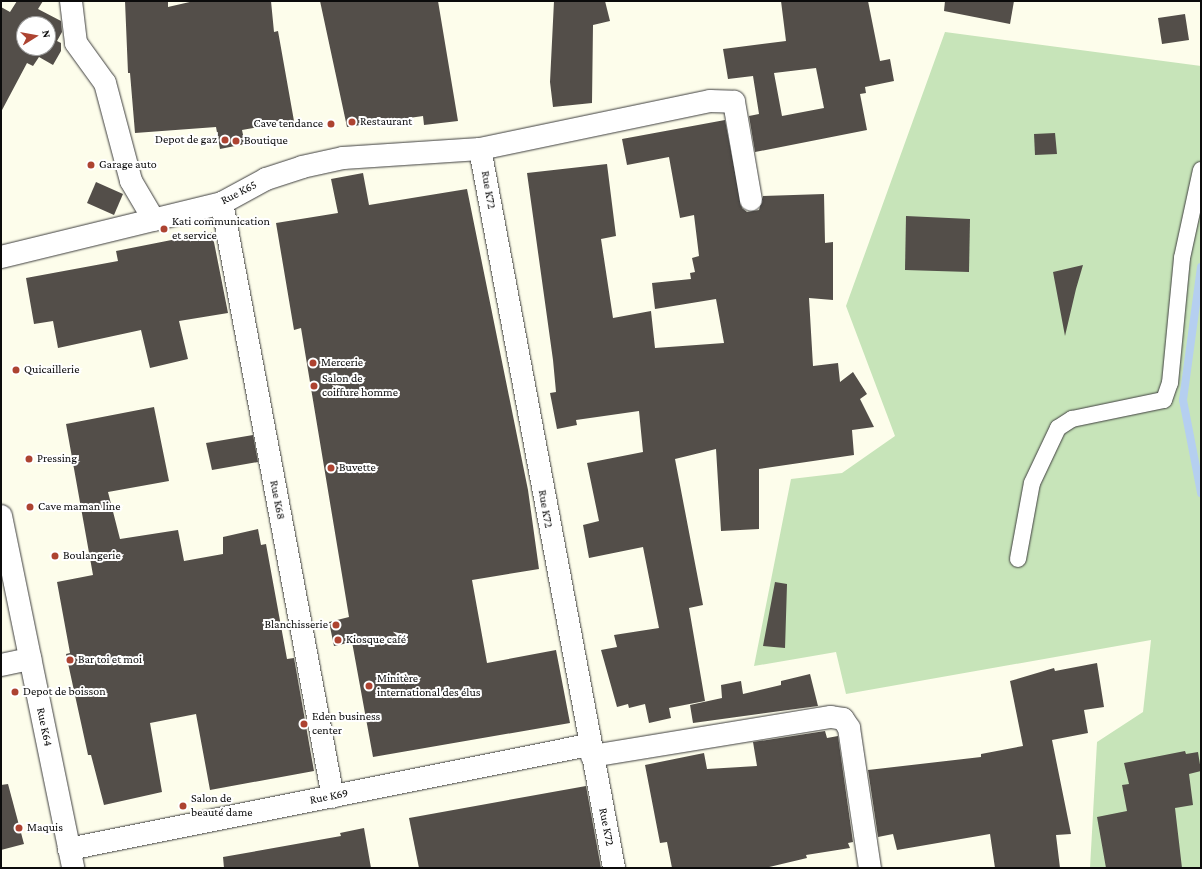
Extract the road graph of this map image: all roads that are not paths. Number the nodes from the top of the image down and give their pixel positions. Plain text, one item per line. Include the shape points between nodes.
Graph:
1 (71, 1) edge
2 (480, 149) junction
3 (1201, 170) edge
4 (751, 200) dead end
5 (222, 203) junction
6 (154, 220) junction
7 (1, 257) edge
8 (1, 516) edge
9 (1018, 559) dead end
10 (30, 659) junction
11 (1, 665) edge
12 (590, 751) junction
13 (333, 797) junction
14 (71, 858) edge
15 (614, 868) edge
16 (870, 868) edge

1 - 6 street via 76,43 105,84 131,181
2 - 4 street, Rue K65 via 682,105 734,102
2 - 5 street, Rue K65 via 343,158 302,167 266,179
2 - 12 street, Rue K72
3 - 9 lane via 1182,258 1170,383 1164,400 1072,419 1058,428 1032,483
5 - 6 street, Rue K65
5 - 13 street, Rue K68
6 - 7 street, Rue K65
8 - 10 street, Rue K64
10 - 11 street
10 - 14 street, Rue K64
12 - 13 street, Rue K69
12 - 15 street, Rue K72
12 - 16 street, Rue K69 via 831,717 843,719 849,728
13 - 14 street, Rue K69

